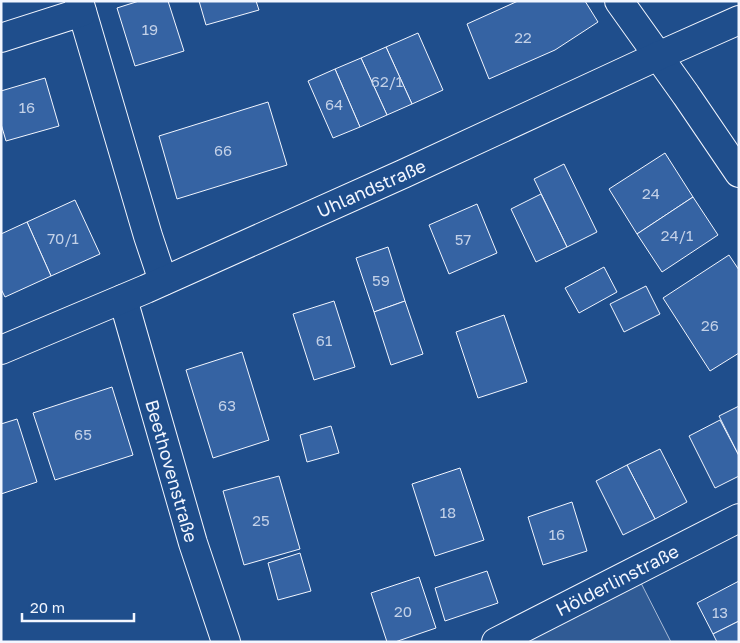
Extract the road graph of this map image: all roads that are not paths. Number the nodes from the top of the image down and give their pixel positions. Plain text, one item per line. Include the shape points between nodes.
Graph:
1 (619, 1) edge
2 (81, 6) edge
3 (739, 20) edge
4 (1, 38) edge
5 (658, 56) junction
6 (739, 173) edge
7 (164, 281) junction
8 (123, 299) junction
9 (1, 350) edge
10 (739, 518) edge
11 (226, 642) edge
12 (496, 642) edge

1 - 5 street
2 - 4 street
2 - 7 street
3 - 5 street, Uhlandstraße
5 - 6 street
5 - 7 street, Uhlandstraße
7 - 8 street, Uhlandstraße
8 - 9 street, Uhlandstraße
8 - 11 street, Beethovenstraße via 193,543
10 - 12 street, Hölderlinstraße

